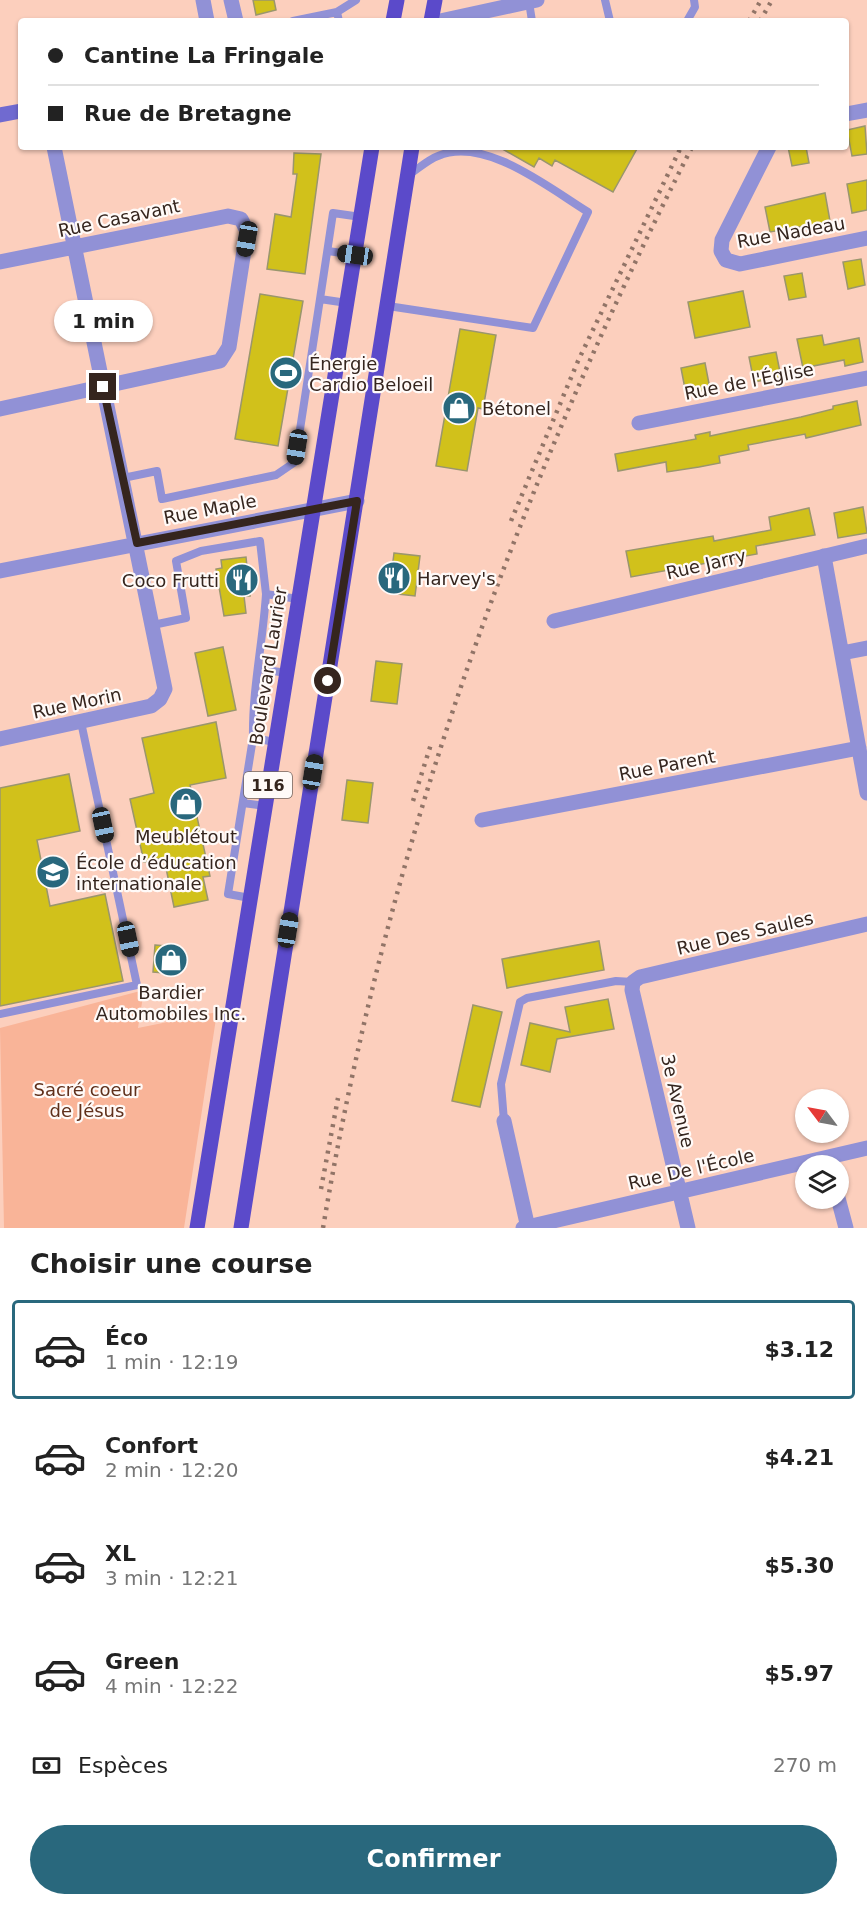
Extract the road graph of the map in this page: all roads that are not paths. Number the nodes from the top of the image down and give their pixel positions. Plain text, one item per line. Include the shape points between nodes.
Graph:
1 (203, 0) edge
2 (231, 0) edge
3 (356, 0) edge
4 (397, 0) edge
5 (435, 0) edge
6 (605, 0) edge
7 (694, 0) edge
8 (533, 1) edge
9 (338, 16) edge
10 (206, 18) edge
11 (235, 18) edge
12 (320, 18) edge
13 (394, 18) edge
14 (432, 18) edge
15 (454, 18) edge
16 (532, 18) edge
17 (608, 18) edge
18 (689, 18) edge
19 (867, 110) edge
20 (18, 112) edge
21 (849, 113) edge
22 (0, 115) edge
23 (55, 150) edge
24 (372, 150) edge
25 (411, 150) edge
26 (472, 150) edge
27 (768, 150) edge
28 (407, 177) junction
29 (361, 217) junction
30 (867, 238) edge
31 (75, 247) junction
32 (328, 251) junction
33 (355, 255) junction
34 (0, 262) edge
35 (320, 299) junction
36 (347, 303) junction
37 (388, 306) junction
38 (867, 378) edge
39 (103, 387) junction
40 (0, 409) edge
41 (639, 423) dead end
42 (123, 478) junction
43 (357, 501) junction
44 (313, 508) junction
45 (137, 543) junction
46 (867, 546) edge
47 (824, 556) junction
48 (0, 571) edge
49 (266, 594) junction
50 (298, 599) junction
51 (554, 621) dead end
52 (153, 625) junction
53 (867, 648) edge
54 (842, 653) junction
55 (258, 669) junction
56 (287, 673) junction
57 (81, 722) junction
58 (253, 738) junction
59 (0, 739) edge
60 (275, 742) junction
61 (859, 748) junction
62 (867, 793) edge
63 (243, 803) junction
64 (265, 806) junction
65 (482, 819) dead end
66 (250, 898) junction
67 (867, 924) edge
68 (633, 982) junction
69 (0, 1014) edge
70 (504, 1121) joint
71 (867, 1148) edge
72 (847, 1155) edge
73 (795, 1168) edge
74 (679, 1192) junction
75 (841, 1209) edge
76 (197, 1228) edge
77 (241, 1228) edge
78 (526, 1228) edge
79 (688, 1228) edge
80 (846, 1228) edge

1 - 10 street
2 - 11 street
3 - 9 lane
4 - 13 main road
5 - 14 main road
6 - 17 lane
7 - 18 lane
8 - 15 street
8 - 16 lane
9 - 12 lane
19 - 21 street
20 - 22 main road
23 - 31 street
24 - 29 main road, Boulevard Laurier / 116
25 - 28 main road, 116
26 - 28 lane via 438,156
26 - 37 lane via 503,161 588,212 533,328
27 - 30 street, Rue Nadeau via 721,244 729,262 740,264
28 - 37 main road, 116
29 - 32 lane via 333,213
29 - 33 main road, Boulevard Laurier / 116
31 - 34 street, Rue Casavant
31 - 39 street
31 - 39 street, Rue Casavant via 228,216 243,221 247,228 229,347 223,358 210,365
32 - 33 lane
32 - 35 lane
33 - 36 main road, Boulevard Laurier / 116
35 - 36 lane
35 - 42 lane via 295,462 276,475 162,498 157,471
36 - 44 main road, Boulevard Laurier / 116
37 - 43 main road, 116
38 - 41 street, Rue de l'Église
39 - 40 street
39 - 42 street
42 - 45 street
43 - 44 street, Rue Maple
43 - 77 main road, 116
44 - 45 street, Rue Maple
44 - 50 main road, Boulevard Laurier / 116
45 - 48 street, Rue Maple
45 - 52 street
46 - 47 street, Rue Jarry
47 - 51 street, Rue Jarry
47 - 54 street
49 - 50 lane
49 - 52 lane via 260,541 201,551 176,561 186,618
49 - 55 lane
50 - 56 main road, Boulevard Laurier / 116
52 - 57 street, Rue Morin via 165,681 160,699 147,708
53 - 54 street
54 - 61 street
55 - 56 lane
55 - 58 lane
56 - 60 main road, Boulevard Laurier / 116
57 - 59 street, Rue Morin
57 - 69 lane via 137,985
58 - 60 lane
58 - 63 lane
60 - 64 main road, Boulevard Laurier / 116
61 - 62 street
61 - 65 street, Rue Parent
63 - 64 lane
63 - 66 lane via 228,894
64 - 66 main road, Boulevard Laurier / 116
66 - 76 main road, Boulevard Laurier / 116
67 - 68 street, Rue Des Saules via 640,977
68 - 70 lane via 616,981 520,1002 501,1084
68 - 74 street, 3e Avenue
70 - 78 street
71 - 72 street, Rue De l'École
73 - 74 street, Rue De l'École
74 - 78 street, Rue De l'École
74 - 79 street, 3e Avenue
75 - 80 street

